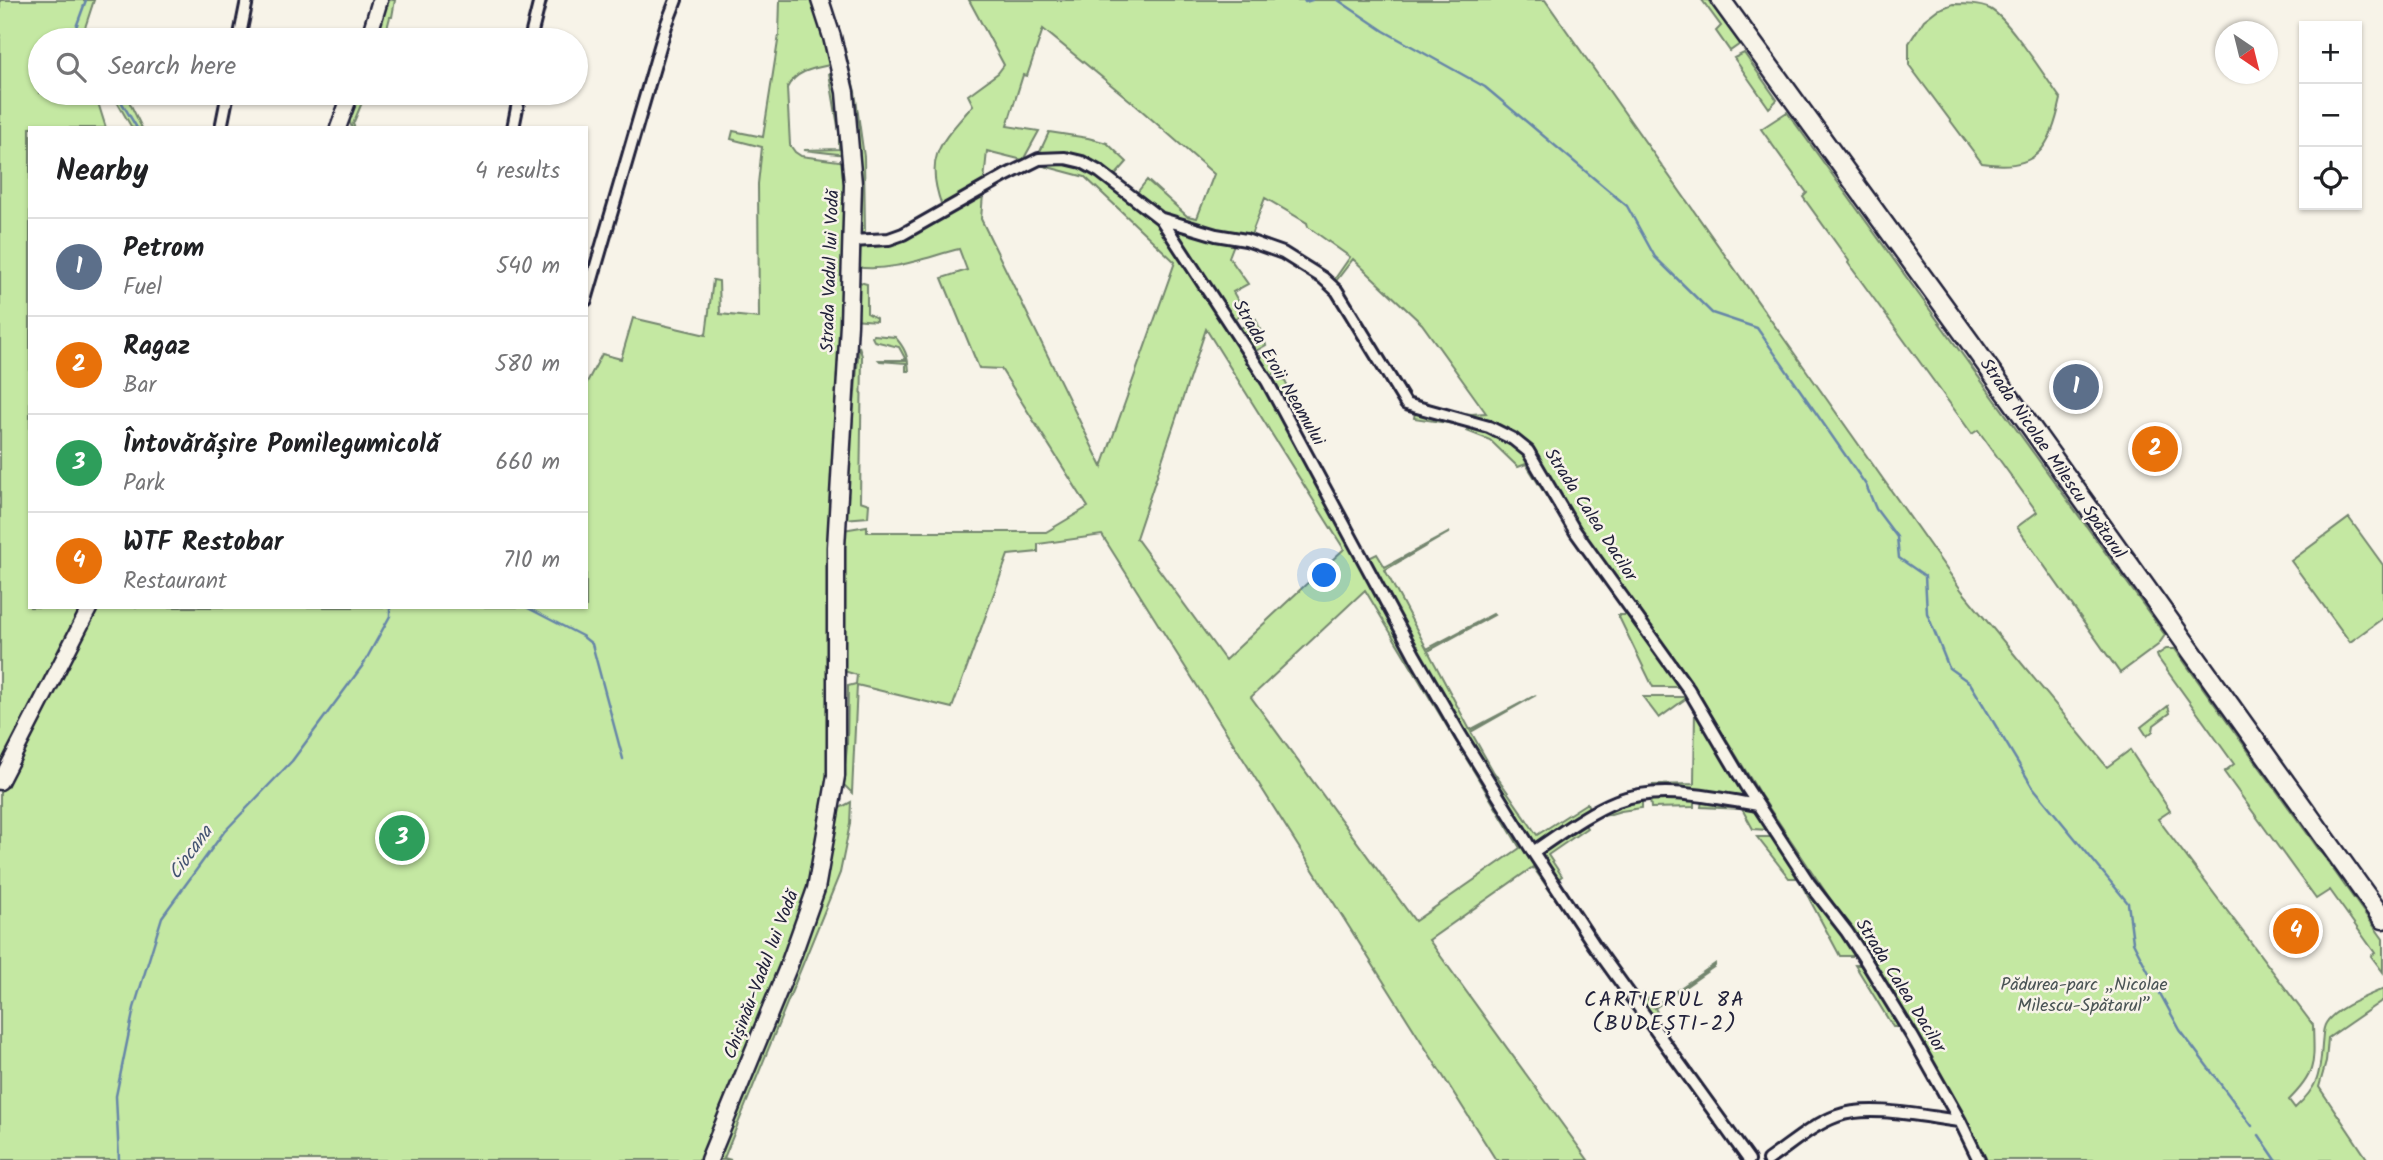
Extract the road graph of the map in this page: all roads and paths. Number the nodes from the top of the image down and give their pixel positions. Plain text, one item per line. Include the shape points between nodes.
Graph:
1 (247, 0) edge
2 (380, 0) edge
3 (540, 0) edge
4 (676, 0) edge
5 (820, 0) edge
6 (1721, 0) edge
7 (241, 28) edge
8 (372, 28) edge
9 (533, 28) edge
10 (226, 105) edge
11 (347, 105) edge
12 (518, 105) edge
13 (221, 126) edge
14 (339, 126) edge
15 (513, 126) edge
16 (1161, 219) junction
17 (852, 241) junction
18 (588, 293) edge
19 (836, 547) joint
20 (89, 609) edge
21 (0, 782) edge
22 (1758, 805) junction
23 (1533, 852) junction
24 (2383, 919) edge
25 (1960, 1121) junction
26 (709, 1160) edge
27 (1749, 1160) edge
28 (1768, 1160) edge
29 (1979, 1160) edge

1 - 7 street
2 - 8 street
3 - 9 street
4 - 18 street
5 - 17 main road, Strada Vadul lui Vodă via 848,116
6 - 24 main road, Strada Nicolae Milescu Spătarul
10 - 13 street
11 - 14 street
12 - 15 street
16 - 17 street, Strada Eroii Neamului via 1083,162 1039,159 904,234
16 - 22 street, Strada Calea Dacilor via 1283,253 1323,278 1337,291 1406,404 1489,427 1528,451 1575,531 1689,690
16 - 23 street, Strada Eroii Neamului via 1273,391 1415,656
17 - 19 main road, Strada Vadul lui Vodă
19 - 26 main road, Chișinău-Vadul lui Vodă via 836,776 824,852 803,927
20 - 21 street
22 - 23 street via 1672,794 1633,796 1597,811
22 - 25 street, Strada Calea Dacilor via 1866,961
23 - 27 street, Strada Eroii Neamului
25 - 28 street via 1882,1112 1838,1115
25 - 29 street, Strada Calea Dacilor

